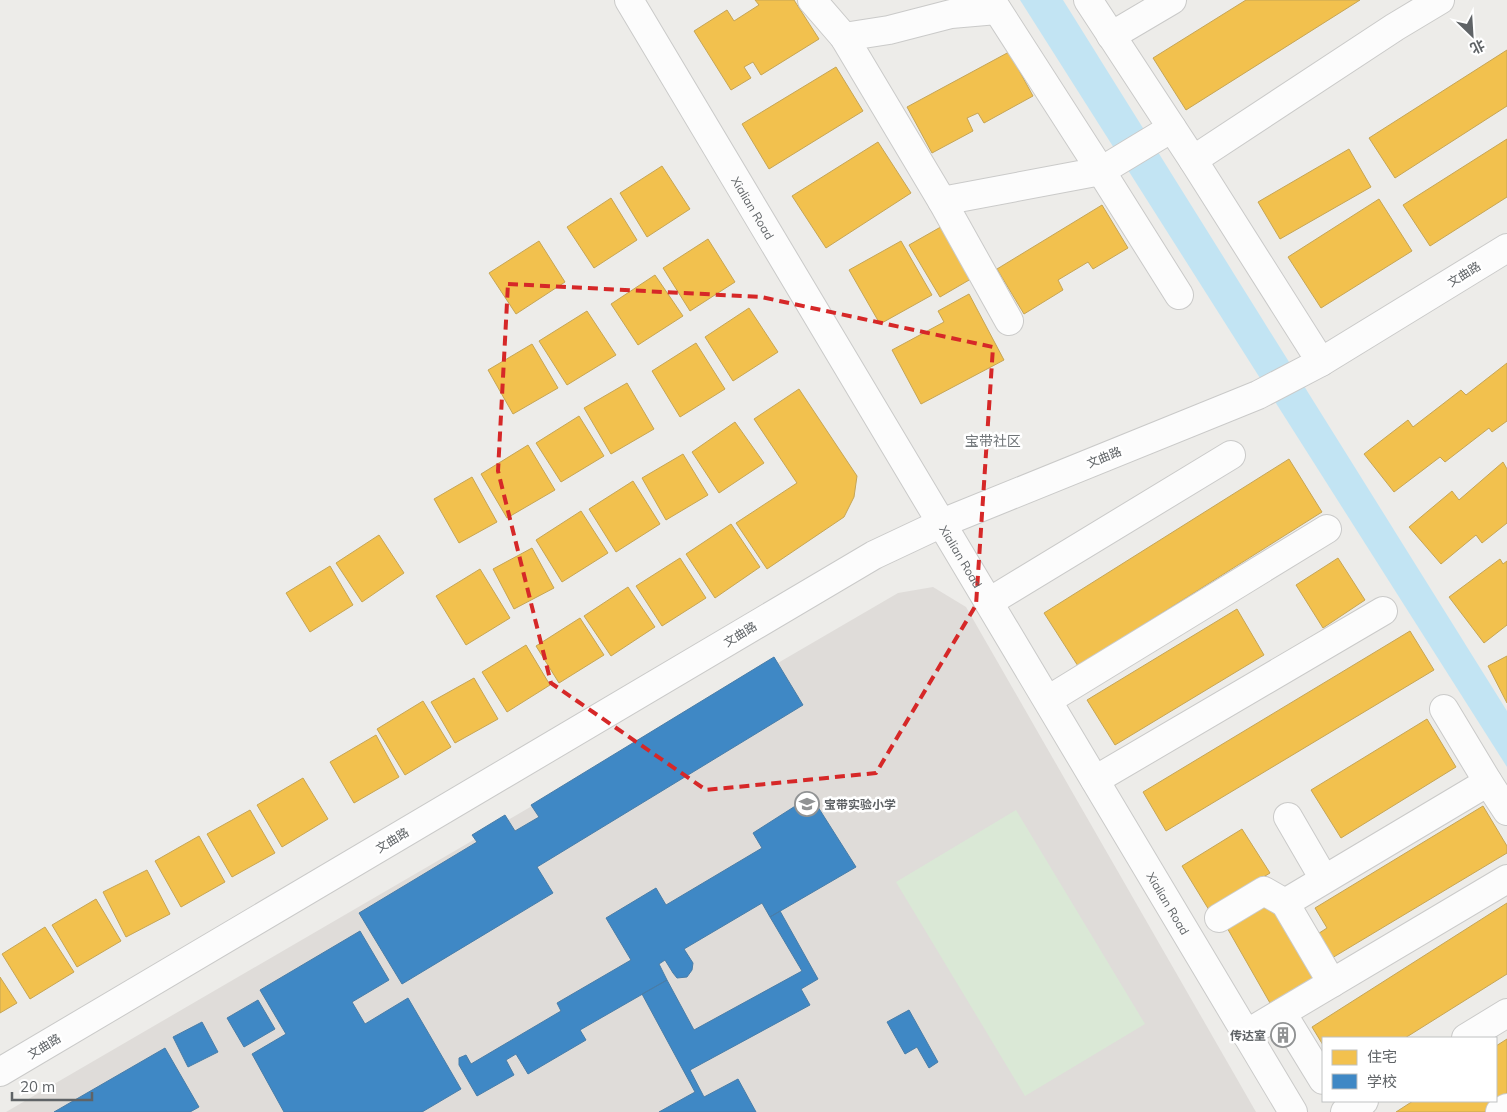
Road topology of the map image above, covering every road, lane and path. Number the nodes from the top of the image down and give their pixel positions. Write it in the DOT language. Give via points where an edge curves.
graph roads {
  1 [pos="629,0"];
  2 [pos="812,0"];
  3 [pos="1088,0"];
  4 [pos="1172,0"];
  5 [pos="1440,0"];
  6 [pos="994,5"];
  7 [pos="1111,36"];
  8 [pos="844,37"];
  9 [pos="1164,133"];
  10 [pos="1193,160"];
  11 [pos="1108,167"];
  12 [pos="942,201"];
  13 [pos="1507,248"];
  14 [pos="1178,295"];
  15 [pos="1009,321"];
  16 [pos="1314,365"];
  17 [pos="1231,455"];
  18 [pos="942,523"];
  19 [pos="1327,529"];
  20 [pos="989,602"];
  21 [pos="1383,611"];
  22 [pos="1048,700"];
  23 [pos="1444,709"];
  24 [pos="1095,780"];
  25 [pos="1488,782"];
  26 [pos="1507,811"];
  27 [pos="1288,818"];
  28 [pos="1324,879"];
  29 [pos="1507,879"];
  30 [pos="1285,903"];
  31 [pos="1219,918"];
  32 [pos="1332,984"];
  33 [pos="1282,1013"];
  34 [pos="1507,1013"];
  35 [pos="1246,1034"];
  36 [pos="1468,1037"];
  37 [pos="0,1072"];
  38 [pos="1322,1078"];
  39 [pos="1362,1102"];
  40 [pos="1507,1108"];
  41 [pos="1293,1112"];
  42 [pos="1344,1112"];
  43 [pos="1500,1112"];
  1 -- 18 [label="street, Xialian Road"];
  2 -- 8 [label="street"];
  3 -- 7 [label="street"];
  4 -- 7 [label="street"];
  5 -- 10 [label="street"];
  6 -- 8 [label="street" via="889,30"];
  6 -- 11 [label="street"];
  7 -- 9 [label="street"];
  8 -- 12 [label="street"];
  9 -- 10 [label="street"];
  9 -- 11 [label="street"];
  10 -- 16 [label="street"];
  11 -- 12 [label="street"];
  11 -- 14 [label="street"];
  12 -- 15 [label="street"];
  13 -- 16 [label="street, 文曲路"];
  16 -- 18 [label="street, 文曲路" via="1258,395"];
  17 -- 20 [label="street"];
  18 -- 20 [label="street, Xialian Road"];
  18 -- 37 [label="street, 文曲路" via="874,554"];
  19 -- 22 [label="street"];
  20 -- 22 [label="street, Xialian Road"];
  21 -- 24 [label="street"];
  22 -- 24 [label="street, Xialian Road"];
  23 -- 25 [label="street"];
  24 -- 35 [label="street, Xialian Road"];
  25 -- 26 [label="street"];
  25 -- 28 [label="street"];
  27 -- 28 [label="street"];
  28 -- 30 [label="street"];
  29 -- 32 [label="street"];
  30 -- 31 [label="street" via="1264,891"];
  30 -- 32 [label="street"];
  32 -- 33 [label="street"];
  33 -- 35 [label="street"];
  33 -- 38 [label="street"];
  34 -- 36 [label="street"];
  35 -- 41 [label="street, Xialian Road"];
  39 -- 42 [label="street"];
  40 -- 43 [label="street"];
}
